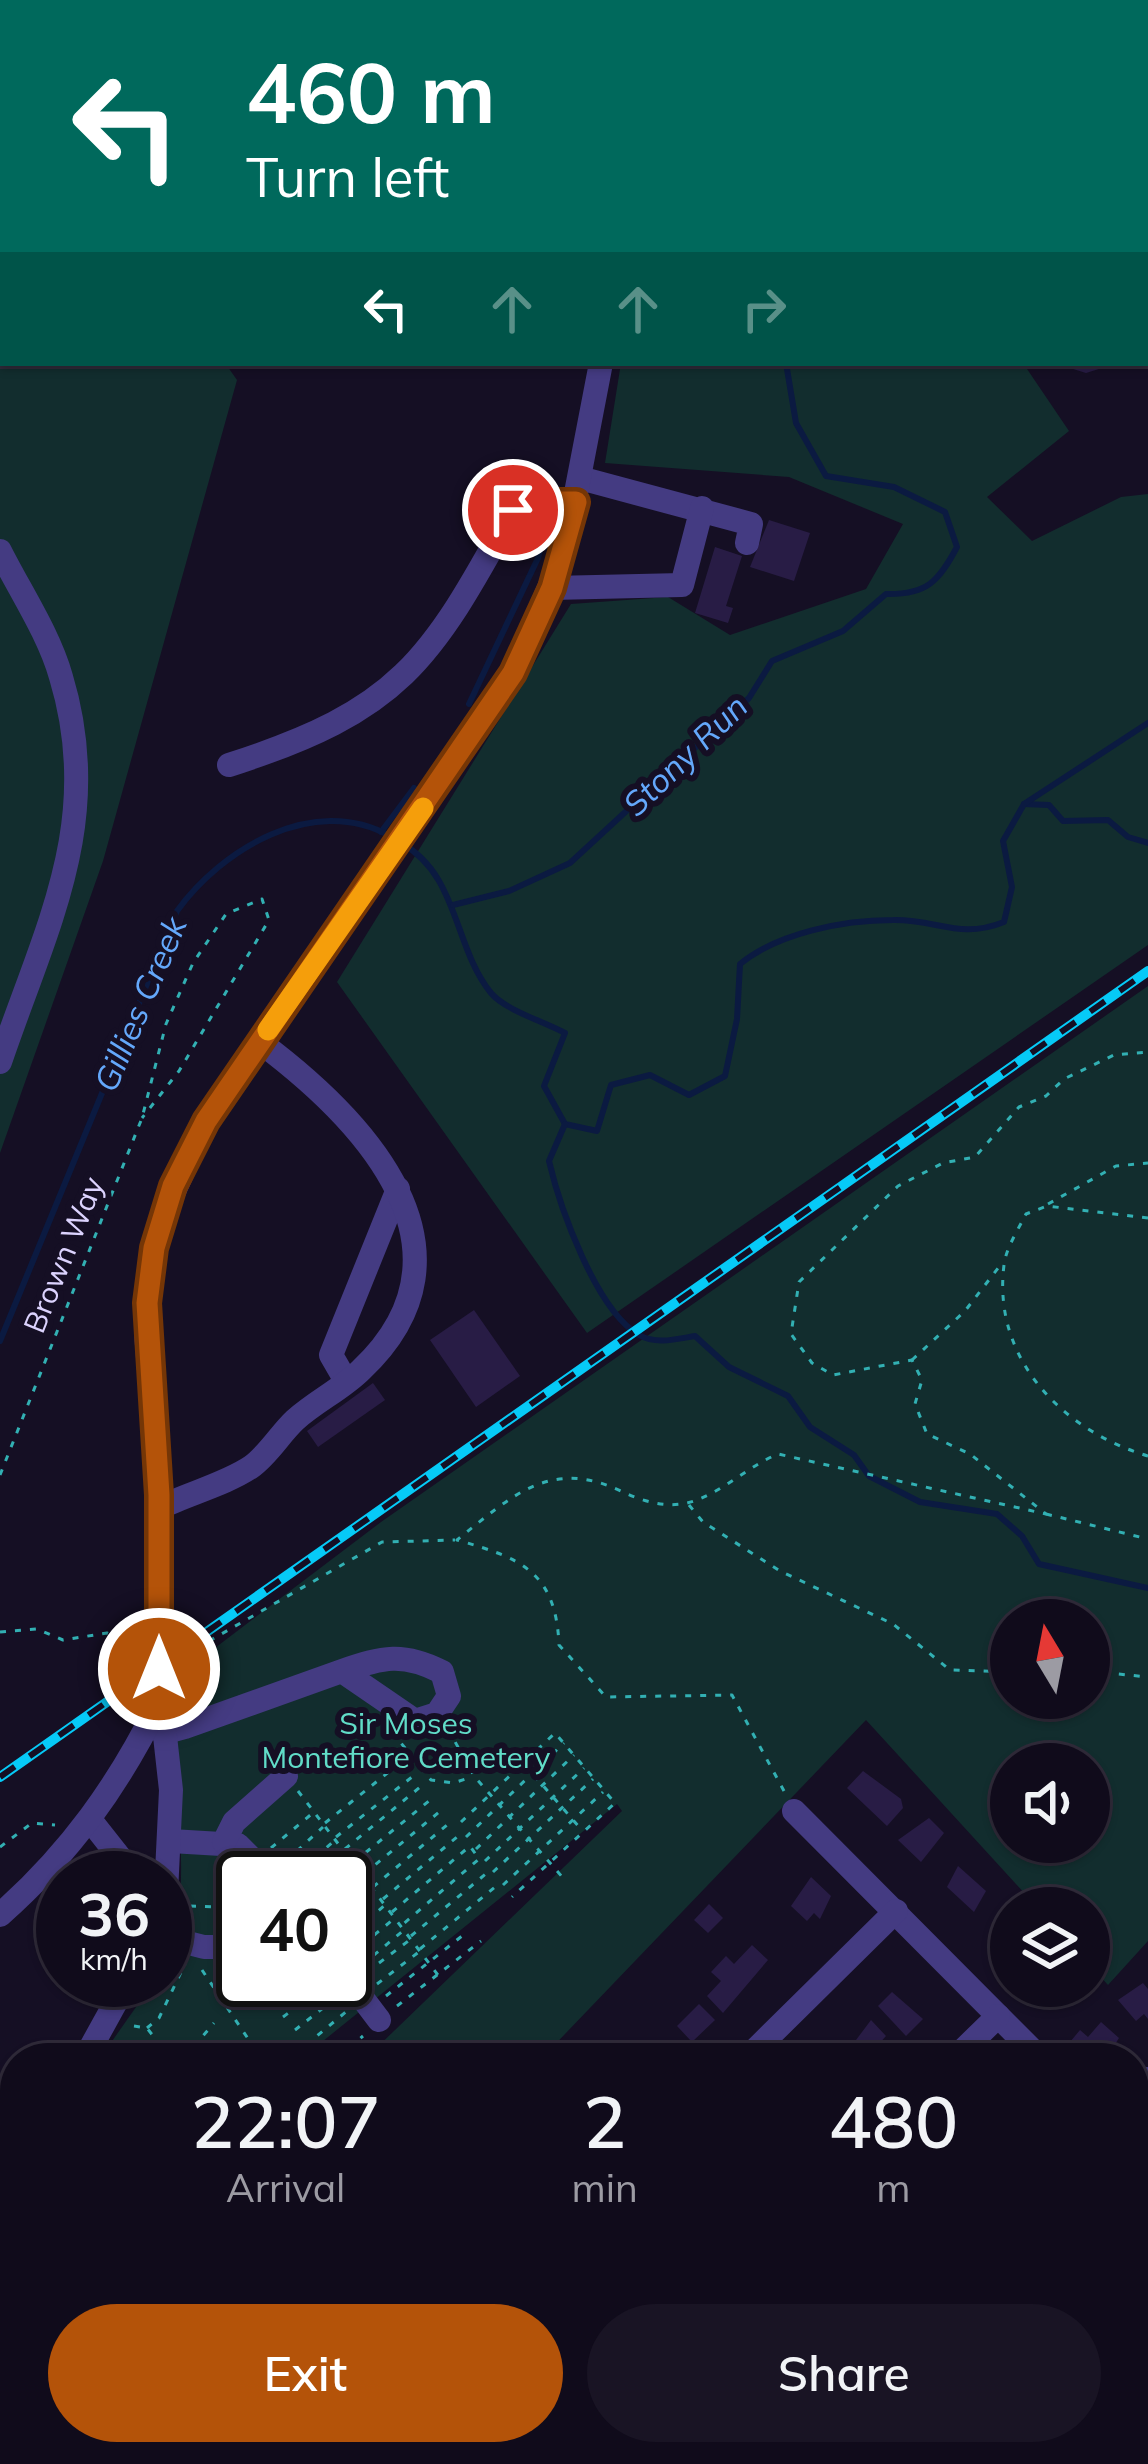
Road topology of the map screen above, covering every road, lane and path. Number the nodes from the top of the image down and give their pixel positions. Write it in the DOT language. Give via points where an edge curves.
graph roads {
  1 [pos="600,366"];
  2 [pos="578,490"];
  3 [pos="701,508"];
  4 [pos="747,543"];
  5 [pos="0,551"];
  6 [pos="552,588"];
  7 [pos="229,765"];
  8 [pos="260,1042"];
  9 [pos="1148,1052"];
  10 [pos="0,1062"];
  11 [pos="142,1118"];
  12 [pos="1148,1163"];
  13 [pos="398,1189"];
  14 [pos="1047,1206"];
  15 [pos="1148,1218"];
  16 [pos="1004,1262"];
  17 [pos="912,1360"];
  18 [pos="346,1381"];
  19 [pos="1148,1456"];
  20 [pos="0,1475"];
  21 [pos="687,1503"];
  22 [pos="159,1508"];
  23 [pos="1046,1514"];
  24 [pos="1148,1539"];
  25 [pos="457,1540"];
  26 [pos="0,1632"];
  27 [pos="159,1662"];
  28 [pos="342,1671"];
  29 [pos="990,1671"];
  30 [pos="1110,1673"];
  31 [pos="1148,1677"];
  32 [pos="160,1700"];
  33 [pos="437,1714"];
  34 [pos="163,1732"];
  35 [pos="399,1740"];
  36 [pos="564,1744"];
  37 [pos="574,1755"];
  38 [pos="405,1759"];
  39 [pos="523,1763"];
  40 [pos="584,1767"];
  41 [pos="417,1773"];
  42 [pos="532,1773"];
  43 [pos="286,1776"];
  44 [pos="474,1776"];
  45 [pos="594,1778"];
  46 [pos="425,1784"];
  47 [pos="543,1785"];
  48 [pos="604,1790"];
  49 [pos="490,1794"];
  50 [pos="435,1796"];
  51 [pos="553,1797"];
  52 [pos="500,1805"];
  53 [pos="444,1808"];
  54 [pos="563,1809"];
  55 [pos="794,1811"];
  56 [pos="314,1812"];
  57 [pos="509,1817"];
  58 [pos="453,1820"];
  59 [pos="573,1820"];
  60 [pos="91,1821"];
  61 [pos="461,1822"];
  62 [pos="324,1825"];
  63 [pos="58,1826"];
  64 [pos="519,1828"];
  65 [pos="584,1832"];
  66 [pos="335,1839"];
  67 [pos="529,1840"];
  68 [pos="171,1841"];
  69 [pos="224,1842"];
  70 [pos="0,1847"];
  71 [pos="476,1850"];
  72 [pos="539,1850"];
  73 [pos="115,1851"];
  74 [pos="172,1851"];
  75 [pos="247,1851"];
  76 [pos="287,1851"];
  77 [pos="296,1851"];
  78 [pos="313,1851"];
  79 [pos="344,1851"];
  80 [pos="369,1851"];
  81 [pos="484,1861"];
  82 [pos="550,1863"];
  83 [pos="372,1868"];
  84 [pos="564,1879"];
  85 [pos="503,1885"];
  86 [pos="495,1887"];
  87 [pos="373,1889"];
  88 [pos="512,1897"];
  89 [pos="383,1903"];
  90 [pos="896,1911"];
  91 [pos="372,1914"];
  92 [pos="0,1915"];
  93 [pos="393,1916"];
  94 [pos="403,1928"];
  95 [pos="467,1931"];
  96 [pos="410,1938"];
  97 [pos="481,1941"];
  98 [pos="420,1950"];
  99 [pos="372,1956"];
  100 [pos="429,1963"];
  101 [pos="372,1967"];
  102 [pos="200,1968"];
  103 [pos="372,1973"];
  104 [pos="440,1977"];
  105 [pos="372,1978"];
  106 [pos="372,1982"];
  107 [pos="372,1986"];
  108 [pos="113,2007"];
  109 [pos="165,2007"];
  110 [pos="308,2007"];
  111 [pos="328,2007"];
  112 [pos="338,2007"];
  113 [pos="350,2007"];
  114 [pos="998,2016"];
  115 [pos="283,2017"];
  116 [pos="214,2023"];
  117 [pos="134,2026"];
  118 [pos="147,2028"];
  119 [pos="295,2030"];
  120 [pos="93,2043"];
  121 [pos="158,2043"];
  122 [pos="197,2043"];
  123 [pos="253,2043"];
  124 [pos="307,2043"];
  125 [pos="342,2043"];
  126 [pos="762,2043"];
  127 [pos="970,2043"];
  128 [pos="1025,2043"];
  1 -- 2 [label="street"];
  2 -- 3 [label="street"];
  2 -- 6 [label="street"];
  2 -- 7 [label="street" via="513,510 467,594 388,692 298,743"];
  3 -- 4 [label="street" via="751,524"];
  3 -- 6 [label="street" via="682,585"];
  5 -- 10 [label="street" via="61,675 80,790 56,915"];
  6 -- 8 [label="street" via="513,673"];
  8 -- 13 [label="street" via="330,1101"];
  8 -- 22 [label="street" via="186,1157 154,1248 146,1333"];
  9 -- 17 [label="path" via="1114,1055 1064,1079 1019,1107 975,1157 898,1186 799,1282 791,1334 812,1363 833,1375"];
  11 -- 11 [label="path, Brown Way" via="269,920 262,899 226,914 194,963 166,1024"];
  11 -- 20 [label="path, Brown Way"];
  12 -- 14 [label="path" via="1116,1166"];
  13 -- 18 [label="street" via="331,1355"];
  13 -- 18 [label="street" via="416,1231 410,1302"];
  14 -- 15 [label="path"];
  14 -- 16 [label="path" via="1026,1214"];
  16 -- 17 [label="path"];
  16 -- 19 [label="path" via="1005,1325 1023,1370 1086,1426"];
  17 -- 23 [label="path" via="927,1434 970,1454"];
  18 -- 22 [label="street" via="251,1467"];
  21 -- 23 [label="path" via="778,1454"];
  21 -- 25 [label="path" via="644,1502 590,1477 560,1475 517,1492"];
  21 -- 29 [label="path" via="779,1571 893,1624 950,1670"];
  22 -- 27 [label="street"];
  23 -- 24 [label="path"];
  25 -- 27 [label="path" via="382,1542"];
  25 -- 55 [label="path" via="519,1558 558,1610 559,1645 606,1696 732,1695"];
  26 -- 27 [label="path" via="37,1629 63,1640 116,1634"];
  27 -- 32 [label="street"];
  28 -- 33 [label="street" via="415,1721"];
  28 -- 33 [label="street" via="410,1656 442,1672 449,1696"];
  28 -- 34 [label="street"];
  30 -- 31 [label="path"];
  32 -- 34 [label="street"];
  32 -- 60 [label="street"];
  33 -- 44 [label="path"];
  34 -- 68 [label="street"];
  35 -- 44 [label="path" via="431,1780"];
  36 -- 37 [label="path"];
  36 -- 39 [label="path" via="555,1733"];
  36 -- 42 [label="path"];
  37 -- 40 [label="path"];
  37 -- 47 [label="path"];
  38 -- 62 [label="path"];
  39 -- 42 [label="path"];
  39 -- 49 [label="path"];
  40 -- 45 [label="path"];
  40 -- 51 [label="path"];
  41 -- 66 [label="path"];
  42 -- 47 [label="path"];
  42 -- 52 [label="path"];
  43 -- 56 [label="path"];
  43 -- 69 [label="street" via="234,1822"];
  44 -- 49 [label="path"];
  45 -- 48 [label="path"];
  45 -- 54 [label="path"];
  46 -- 79 [label="path"];
  47 -- 51 [label="path"];
  47 -- 57 [label="path"];
  48 -- 59 [label="path"];
  48 -- 65 [label="path" via="615,1803"];
  49 -- 52 [label="path"];
  49 -- 61 [label="path"];
  50 -- 80 [label="path"];
  51 -- 54 [label="path"];
  51 -- 64 [label="path"];
  52 -- 57 [label="path"];
  52 -- 89 [label="path"];
  53 -- 83 [label="path"];
  54 -- 59 [label="path"];
  54 -- 67 [label="path"];
  55 -- 90 [label="street"];
  56 -- 62 [label="path"];
  56 -- 76 [label="path"];
  57 -- 64 [label="path"];
  57 -- 71 [label="path"];
  58 -- 87 [label="path"];
  59 -- 65 [label="path"];
  59 -- 72 [label="path"];
  60 -- 73 [label="street"];
  60 -- 92 [label="street"];
  62 -- 66 [label="path"];
  62 -- 77 [label="path"];
  63 -- 70 [label="path" via="32,1822"];
  64 -- 67 [label="path"];
  64 -- 81 [label="path"];
  65 -- 82 [label="path"];
  66 -- 78 [label="path"];
  66 -- 79 [label="path"];
  67 -- 72 [label="path"];
  67 -- 96 [label="path"];
  68 -- 69 [label="street"];
  68 -- 74 [label="street"];
  69 -- 75 [label="street"];
  72 -- 82 [label="path"];
  72 -- 85 [label="path"];
  82 -- 84 [label="path"];
  82 -- 88 [label="path"];
  86 -- 98 [label="path"];
  87 -- 89 [label="path"];
  89 -- 91 [label="path"];
  89 -- 93 [label="path"];
  90 -- 114 [label="street"];
  90 -- 126 [label="street"];
  93 -- 94 [label="path"];
  93 -- 94 [label="path" via="470,1846 479,1859"];
  93 -- 99 [label="path"];
  94 -- 96 [label="path"];
  94 -- 101 [label="path"];
  95 -- 100 [label="path"];
  96 -- 98 [label="path"];
  96 -- 103 [label="path"];
  97 -- 104 [label="path"];
  98 -- 100 [label="path"];
  98 -- 105 [label="path"];
  100 -- 104 [label="path"];
  100 -- 106 [label="path"];
  102 -- 123 [label="path"];
  104 -- 107 [label="path"];
  108 -- 120 [label="street"];
  109 -- 118 [label="path"];
  110 -- 115 [label="path"];
  111 -- 119 [label="path"];
  112 -- 124 [label="path"];
  113 -- 125 [label="path"];
  114 -- 127 [label="street"];
  114 -- 128 [label="street"];
  116 -- 122 [label="path"];
  117 -- 118 [label="path"];
  118 -- 121 [label="path"];
}
